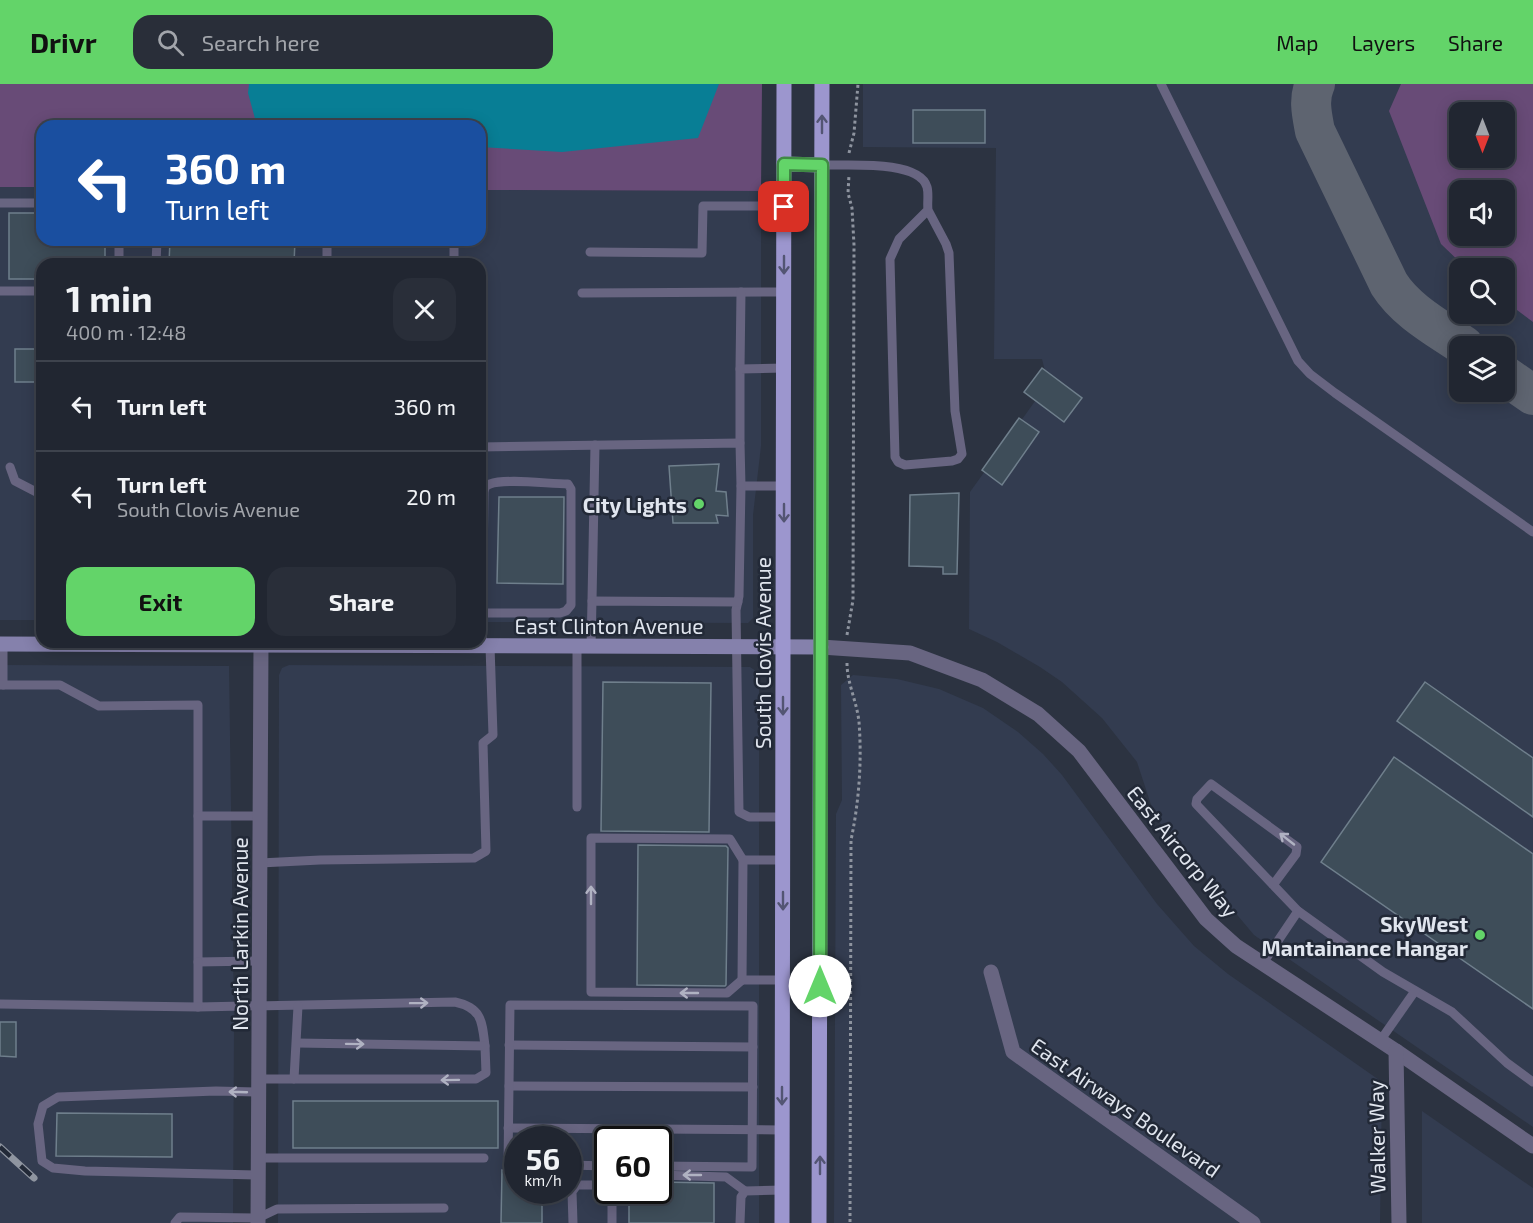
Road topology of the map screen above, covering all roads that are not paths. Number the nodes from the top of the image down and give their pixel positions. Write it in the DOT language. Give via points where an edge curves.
graph roads {
  1 [pos="784,84"];
  2 [pos="822,84"];
  3 [pos="1161,84"];
  4 [pos="784,164"];
  5 [pos="822,165"];
  6 [pos="0,203"];
  7 [pos="36,203"];
  8 [pos="784,207"];
  9 [pos="928,210"];
  10 [pos="590,252"];
  11 [pos="0,291"];
  12 [pos="36,291"];
  13 [pos="741,292"];
  14 [pos="784,292"];
  15 [pos="582,293"];
  16 [pos="784,368"];
  17 [pos="740,369"];
  18 [pos="740,443"];
  19 [pos="595,445"];
  20 [pos="486,447"];
  21 [pos="10,467"];
  22 [pos="486,486"];
  23 [pos="741,486"];
  24 [pos="784,486"];
  25 [pos="36,492"];
  26 [pos="1533,532"];
  27 [pos="591,601"];
  28 [pos="738,602"];
  29 [pos="486,613"];
  30 [pos="1,644"];
  31 [pos="36,644"];
  32 [pos="486,646"];
  33 [pos="584,646"];
  34 [pos="735,647"];
  35 [pos="783,647"];
  36 [pos="821,647"];
  37 [pos="261,648"];
  38 [pos="1,685"];
  39 [pos="577,807"];
  40 [pos="198,816"];
  41 [pos="260,816"];
  42 [pos="783,817"];
  43 [pos="743,860"];
  44 [pos="783,860"];
  45 [pos="260,863"];
  46 [pos="1273,885"];
  47 [pos="1298,911"];
  48 [pos="260,961"];
  49 [pos="198,962"];
  50 [pos="1263,963"];
  51 [pos="991,972"];
  52 [pos="742,980"];
  53 [pos="783,980"];
  54 [pos="1415,992"];
  55 [pos="0,1004"];
  56 [pos="259,1006"];
  57 [pos="298,1006"];
  58 [pos="198,1007"];
  59 [pos="1380,1041"];
  60 [pos="297,1043"];
  61 [pos="509,1045"];
  62 [pos="485,1046"];
  63 [pos="753,1047"];
  64 [pos="1396,1051"];
  65 [pos="294,1079"];
  66 [pos="1533,1082"];
  67 [pos="259,1086"];
  68 [pos="509,1086"];
  69 [pos="753,1087"];
  70 [pos="508,1126"];
  71 [pos="582,1128"];
  72 [pos="753,1129"];
  73 [pos="782,1130"];
  74 [pos="1533,1146"];
  75 [pos="259,1158"];
  76 [pos="484,1158"];
  77 [pos="672,1166"];
  78 [pos="259,1175"];
  79 [pos="672,1175"];
  80 [pos="594,1185"];
  81 [pos="782,1190"];
  82 [pos="745,1191"];
  83 [pos="612,1204"];
  84 [pos="444,1208"];
  85 [pos="258,1220"];
  86 [pos="175,1223"];
  87 [pos="573,1223"];
  88 [pos="612,1223"];
  89 [pos="740,1223"];
  90 [pos="782,1223"];
  91 [pos="819,1223"];
  92 [pos="1253,1223"];
  93 [pos="1399,1223"];
  1 -- 4 [label="main road, South Clovis Avenue"];
  5 -- 2 [label="main road, one-way"];
  3 -- 26 [label="lane" via="1298,361 1335,393"];
  4 -- 5 [label="main road"];
  4 -- 8 [label="main road, South Clovis Avenue"];
  5 -- 9 [label="lane" via="900,167 923,180"];
  5 -- 36 [label="main road"];
  6 -- 7 [label="lane"];
  8 -- 10 [label="lane" via="703,207 702,253"];
  8 -- 14 [label="main road, South Clovis Avenue, one-way"];
  9 -- 9 [label="lane" via="899,239 890,259 896,457 905,465 952,461 962,454 955,411 948,253"];
  11 -- 12 [label="lane"];
  13 -- 14 [label="lane"];
  13 -- 15 [label="lane"];
  13 -- 17 [label="lane"];
  14 -- 16 [label="main road, South Clovis Avenue"];
  16 -- 17 [label="lane"];
  16 -- 24 [label="main road, South Clovis Avenue"];
  17 -- 18 [label="lane"];
  18 -- 19 [label="lane"];
  18 -- 23 [label="lane"];
  19 -- 20 [label="lane"];
  19 -- 27 [label="lane"];
  21 -- 25 [label="lane" via="15,481"];
  22 -- 29 [label="lane" via="567,484 571,489 569,609 560,613"];
  23 -- 24 [label="lane"];
  23 -- 28 [label="lane"];
  24 -- 35 [label="main road, South Clovis Avenue, one-way"];
  27 -- 28 [label="lane"];
  27 -- 33 [label="lane"];
  28 -- 34 [label="lane"];
  30 -- 31 [label="street, East Clinton Avenue"];
  30 -- 38 [label="lane"];
  32 -- 33 [label="street, East Clinton Avenue"];
  32 -- 45 [label="lane" via="493,735 483,743 486,851 474,858"];
  33 -- 34 [label="street, East Clinton Avenue"];
  33 -- 39 [label="lane"];
  34 -- 35 [label="street, East Clinton Avenue"];
  34 -- 42 [label="lane" via="739,812 749,817"];
  35 -- 36 [label="street, East Clinton Avenue"];
  35 -- 42 [label="main road, South Clovis Avenue, one-way"];
  36 -- 50 [label="street, East Aircorp Way" via="910,654 982,680 1038,714 1079,751 1206,920"];
  91 -- 36 [label="main road, one-way"];
  37 -- 41 [label="street, North Larkin Avenue"];
  38 -- 40 [label="lane" via="60,685 99,706 198,705"];
  40 -- 41 [label="lane"];
  40 -- 49 [label="lane"];
  41 -- 45 [label="street, North Larkin Avenue"];
  42 -- 44 [label="main road, South Clovis Avenue"];
  43 -- 44 [label="lane"];
  43 -- 52 [label="lane"];
  52 -- 43 [label="lane, one-way" via="727,993 591,992 591,838 730,839"];
  44 -- 53 [label="main road, South Clovis Avenue, one-way"];
  45 -- 48 [label="street, North Larkin Avenue"];
  46 -- 46 [label="lane, one-way" via="1297,847 1212,784 1196,804"];
  46 -- 47 [label="lane"];
  47 -- 50 [label="lane"];
  47 -- 54 [label="lane"];
  48 -- 49 [label="lane"];
  48 -- 56 [label="street, North Larkin Avenue"];
  49 -- 58 [label="lane"];
  50 -- 59 [label="street, East Aircorp Way"];
  51 -- 92 [label="street, East Airways Boulevard" via="1013,1052"];
  52 -- 53 [label="lane"];
  53 -- 73 [label="main road, South Clovis Avenue, one-way"];
  54 -- 59 [label="lane"];
  54 -- 66 [label="lane" via="1452,1012"];
  55 -- 58 [label="lane"];
  56 -- 57 [label="lane"];
  56 -- 58 [label="lane"];
  56 -- 67 [label="street, North Larkin Avenue"];
  57 -- 60 [label="lane"];
  57 -- 62 [label="lane, one-way" via="465,1004 480,1017"];
  59 -- 64 [label="street, East Aircorp Way"];
  60 -- 62 [label="lane, one-way"];
  60 -- 65 [label="lane"];
  61 -- 63 [label="lane"];
  61 -- 63 [label="lane" via="510,1005 753,1006"];
  61 -- 68 [label="lane"];
  62 -- 65 [label="lane, one-way" via="486,1073 476,1079"];
  63 -- 69 [label="lane"];
  64 -- 74 [label="street, East Aircorp Way"];
  64 -- 93 [label="street, Walker Way"];
  65 -- 67 [label="lane"];
  67 -- 75 [label="street, North Larkin Avenue"];
  67 -- 78 [label="lane, one-way" via="58,1097 43,1106 38,1124 42,1161 53,1168"];
  68 -- 69 [label="lane"];
  68 -- 70 [label="lane"];
  69 -- 72 [label="lane"];
  71 -- 72 [label="lane"];
  72 -- 73 [label="lane"];
  72 -- 77 [label="lane" via="752,1167"];
  73 -- 81 [label="main road, South Clovis Avenue"];
  75 -- 76 [label="lane"];
  75 -- 78 [label="street, North Larkin Avenue"];
  78 -- 85 [label="street, North Larkin Avenue"];
  82 -- 79 [label="lane, one-way" via="726,1177"];
  80 -- 87 [label="lane" via="574,1187"];
  81 -- 82 [label="lane"];
  81 -- 90 [label="main road, South Clovis Avenue"];
  82 -- 89 [label="lane" via="741,1197"];
  83 -- 88 [label="lane"];
  84 -- 85 [label="lane" via="277,1209"];
  85 -- 86 [label="lane" via="180,1217"];
}
